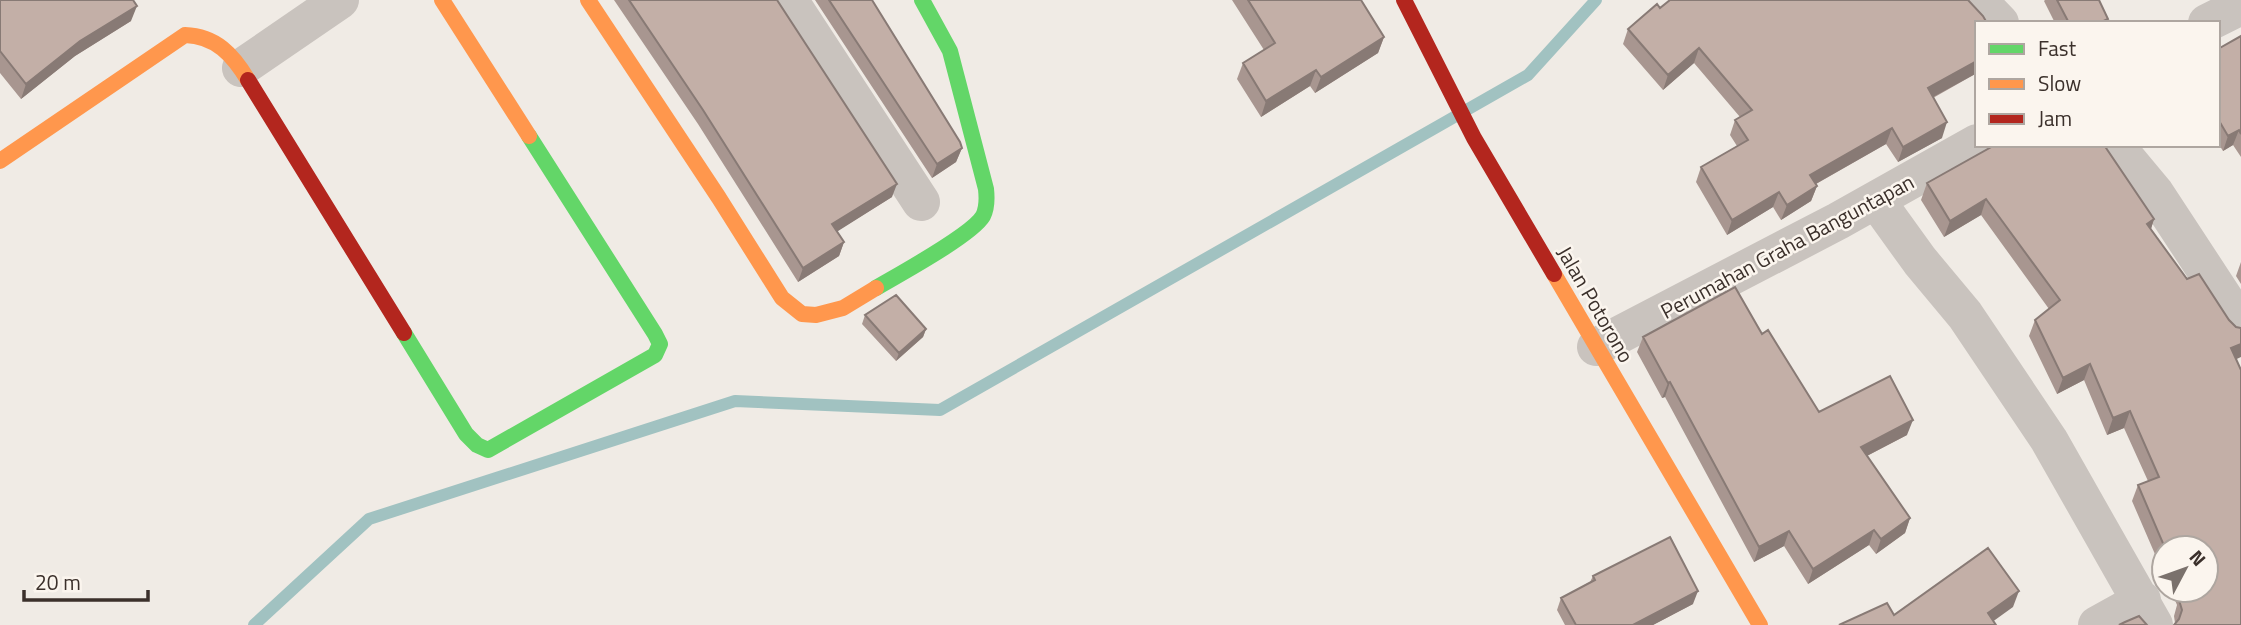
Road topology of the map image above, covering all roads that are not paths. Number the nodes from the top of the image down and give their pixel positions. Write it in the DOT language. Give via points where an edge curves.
graph roads {
  1 [pos="340,0"];
  2 [pos="442,0"];
  3 [pos="588,0"];
  4 [pos="789,0"];
  5 [pos="922,0"];
  6 [pos="1404,0"];
  7 [pos="1978,0"];
  8 [pos="2241,6"];
  9 [pos="1998,21"];
  10 [pos="2211,21"];
  11 [pos="240,68"];
  12 [pos="1975,145"];
  13 [pos="2117,147"];
  14 [pos="0,161"];
  15 [pos="1876,200"];
  16 [pos="921,202"];
  17 [pos="2241,324"];
  18 [pos="1597,347"];
  19 [pos="2148,613"];
  20 [pos="1760,625"];
  21 [pos="2097,625"];
  1 -- 11 [label="street"];
  2 -- 11 [label="street" via="660,344 655,355 488,450 466,434"];
  3 -- 5 [label="street" via="782,298 802,314 816,315 843,308 874,291 952,242 985,211 986,189 950,51"];
  4 -- 16 [label="street"];
  6 -- 18 [label="street, Jalan Potorono" via="1474,138"];
  7 -- 9 [label="street"];
  8 -- 10 [label="street"];
  11 -- 14 [label="street" via="219,42 204,35 185,35"];
  12 -- 15 [label="street, Perumahan Graha Banguntapan"];
  13 -- 17 [label="street" via="2155,193"];
  15 -- 18 [label="street, Perumahan Graha Banguntapan"];
  15 -- 19 [label="street" via="1965,315 2034,417"];
  18 -- 20 [label="street, Jalan Potorono"];
  19 -- 21 [label="street"];
}
